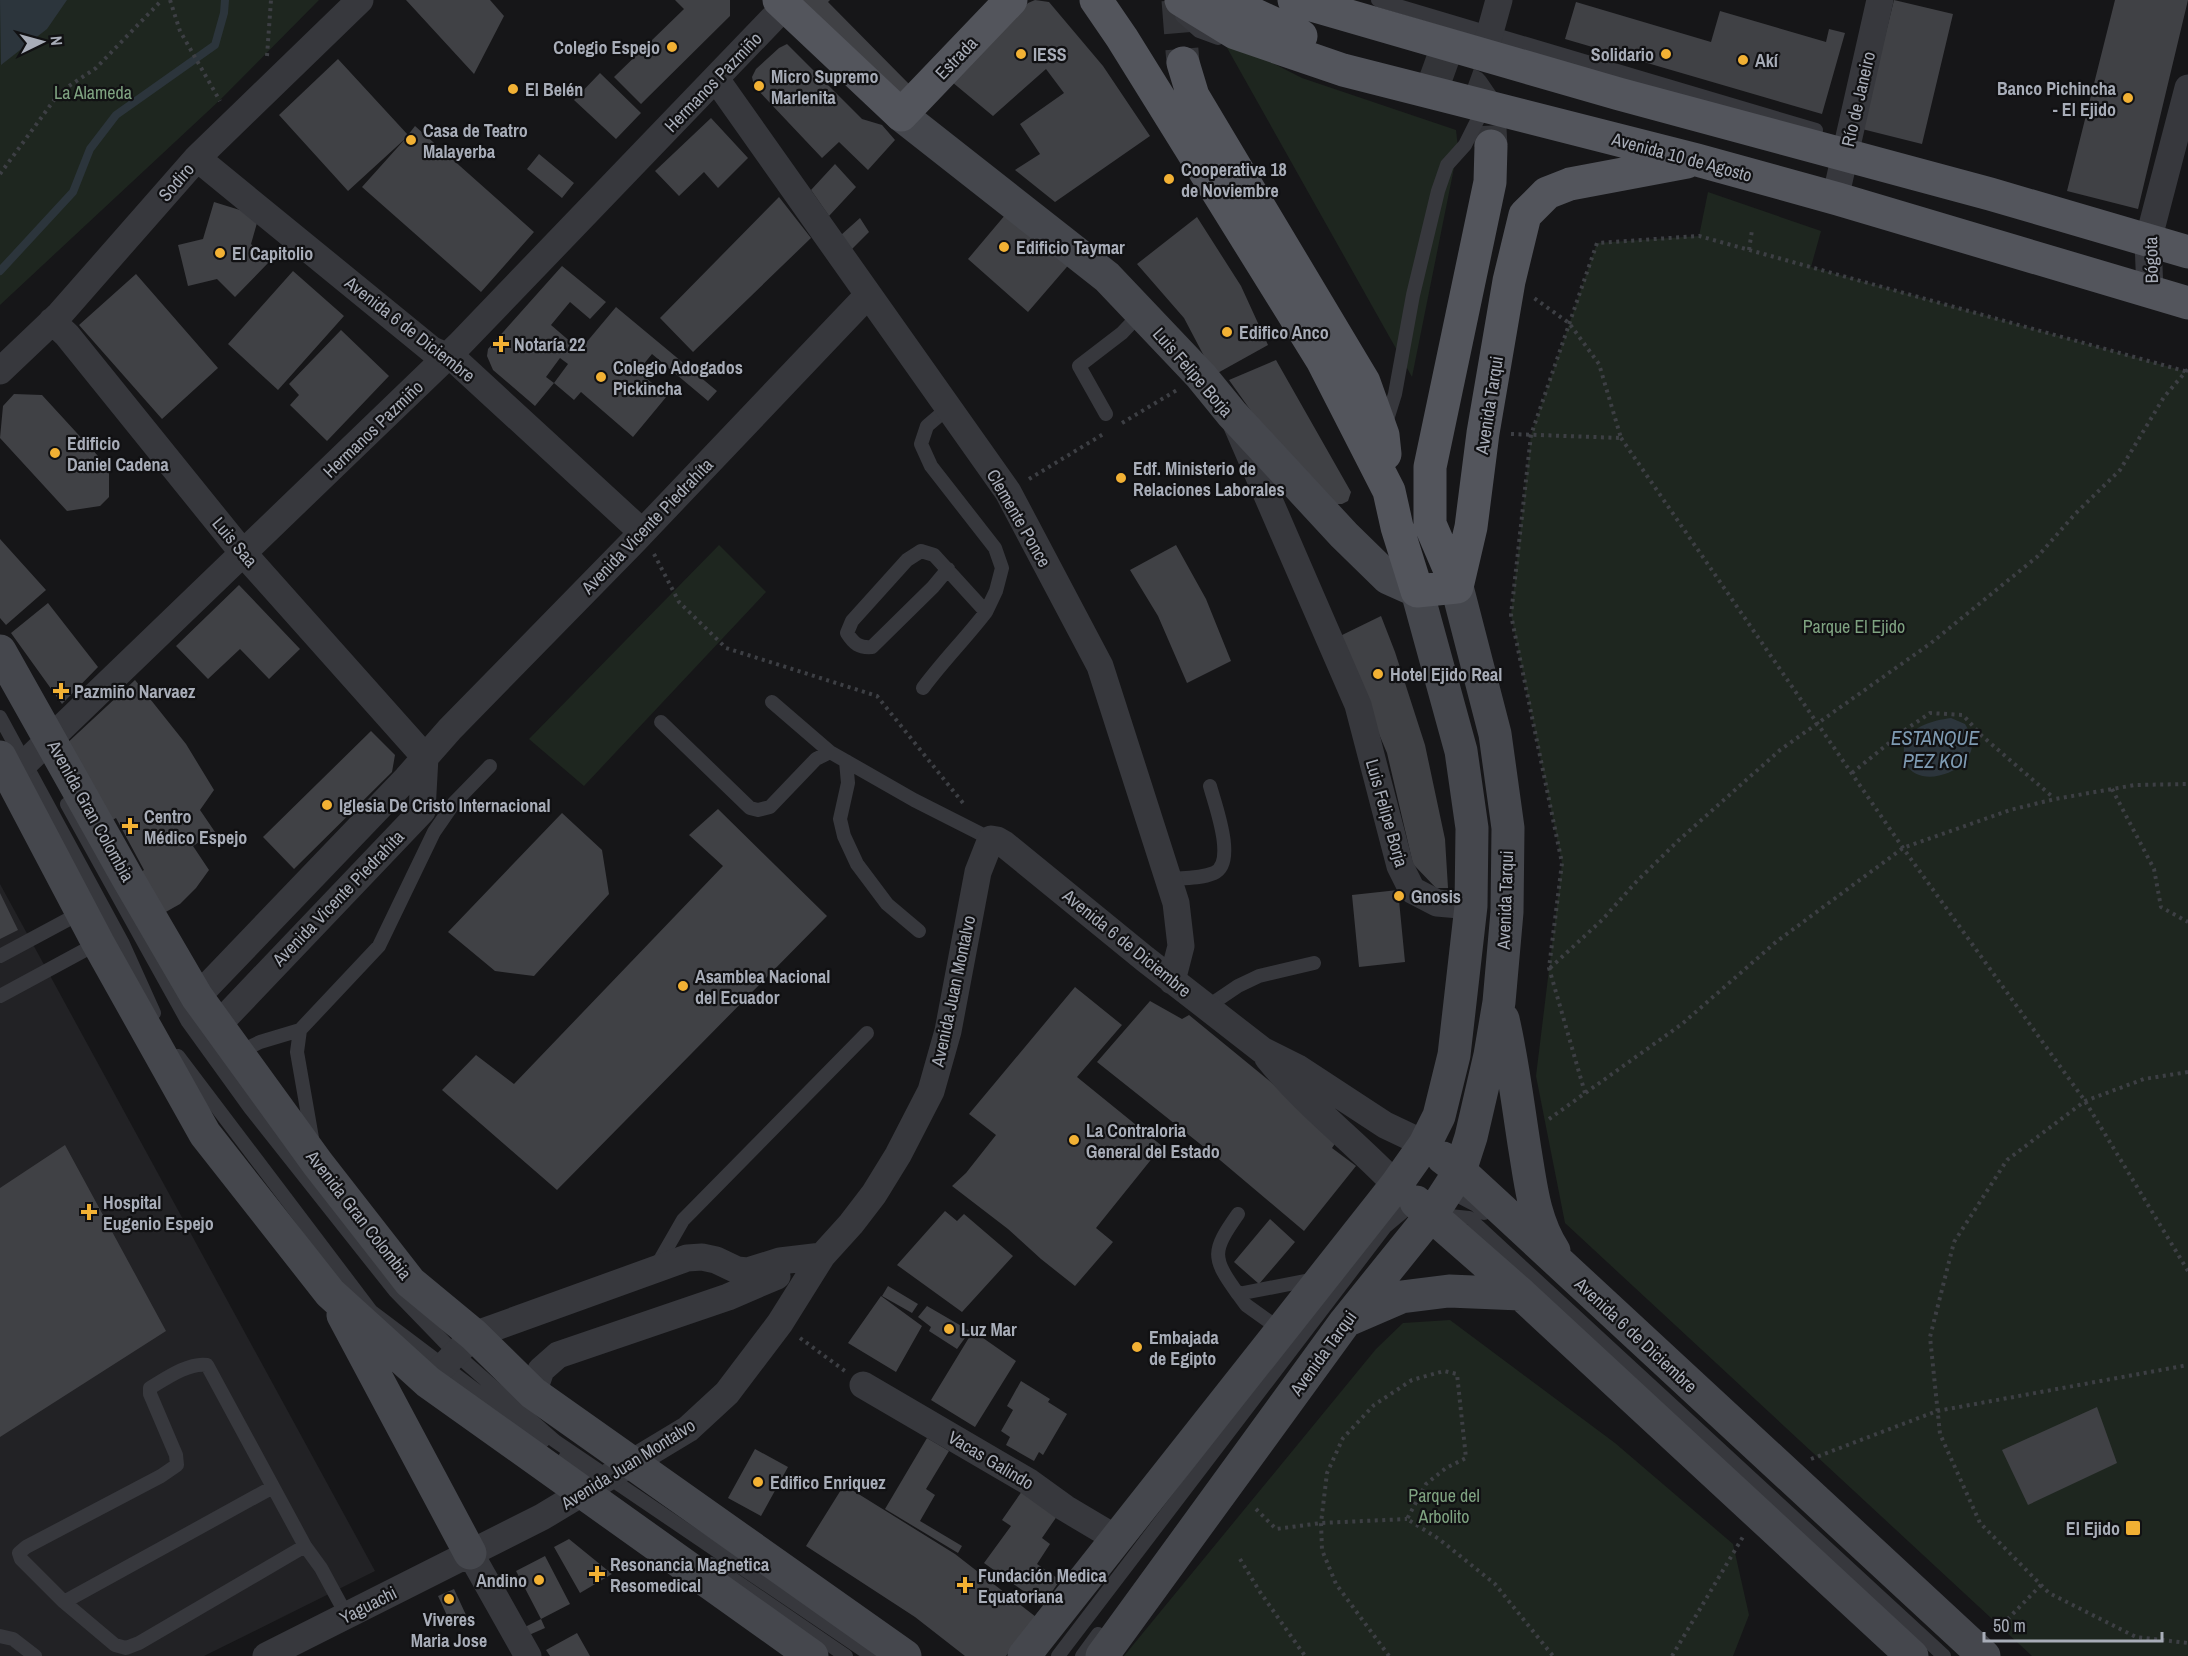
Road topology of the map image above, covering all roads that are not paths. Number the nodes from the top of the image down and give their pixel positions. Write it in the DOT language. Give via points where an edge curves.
graph roads {
  1 [pos="360,0"];
  2 [pos="1011,0"];
  3 [pos="1096,0"];
  4 [pos="1165,0"];
  5 [pos="1181,0"];
  6 [pos="1223,0"];
  7 [pos="1294,0"];
  8 [pos="1378,0"];
  9 [pos="1499,0"];
  10 [pos="1880,0"];
  11 [pos="782,3"];
  12 [pos="1487,44"];
  13 [pos="1183,63"];
  14 [pos="1422,68"];
  15 [pos="716,79"];
  16 [pos="2188,88"];
  17 [pos="901,116"];
  18 [pos="1486,129"];
  19 [pos="1843,141"];
  20 [pos="2188,145"];
  21 [pos="1626,156"];
  22 [pos="1903,156"];
  23 [pos="197,158"];
  24 [pos="1686,167"];
  25 [pos="1835,199"];
  26 [pos="1869,223"];
  27 [pos="2162,242"];
  28 [pos="2150,292"];
  29 [pos="868,295"];
  30 [pos="2188,303"];
  31 [pos="1142,313"];
  32 [pos="2188,313"];
  33 [pos="52,321"];
  34 [pos="447,356"];
  35 [pos="0,371"];
  36 [pos="948,408"];
  37 [pos="1106,414"];
  38 [pos="1232,414"];
  39 [pos="1383,435"];
  40 [pos="1389,491"];
  41 [pos="642,532"];
  42 [pos="243,554"];
  43 [pos="948,569"];
  44 [pos="1457,586"];
  45 [pos="1417,591"];
  46 [pos="986,612"];
  47 [pos="0,651"];
  48 [pos="924,688"];
  49 [pos="772,702"];
  50 [pos="0,717"];
  51 [pos="662,722"];
  52 [pos="32,752"];
  53 [pos="830,752"];
  54 [pos="425,757"];
  55 [pos="846,761"];
  56 [pos="490,766"];
  57 [pos="1210,786"];
  58 [pos="61,793"];
  59 [pos="991,839"];
  60 [pos="1168,879"];
  61 [pos="1471,906"];
  62 [pos="82,912"];
  63 [pos="919,931"];
  64 [pos="98,943"];
  65 [pos="0,956"];
  66 [pos="1314,963"];
  67 [pos="1172,981"];
  68 [pos="0,996"];
  69 [pos="197,997"];
  70 [pos="1499,1002"];
  71 [pos="1207,1007"];
  72 [pos="218,1024"];
  73 [pos="300,1030"];
  74 [pos="867,1033"];
  75 [pos="1262,1050"];
  76 [pos="237,1053"];
  77 [pos="1425,1144"];
  78 [pos="318,1164"];
  79 [pos="1430,1192"];
  80 [pos="1238,1214"];
  81 [pos="1493,1221"];
  82 [pos="822,1256"];
  83 [pos="654,1271"];
  84 [pos="1560,1274"];
  85 [pos="1323,1277"];
  86 [pos="330,1293"];
  87 [pos="1238,1294"];
  88 [pos="1521,1294"];
  89 [pos="1345,1322"];
  90 [pos="1281,1330"];
  91 [pos="451,1359"];
  92 [pos="863,1385"];
  93 [pos="533,1393"];
  94 [pos="273,1487"];
  95 [pos="643,1518"];
  96 [pos="1181,1524"];
  97 [pos="1117,1539"];
  98 [pos="305,1546"];
  99 [pos="470,1553"];
  100 [pos="701,1557"];
  101 [pos="64,1602"];
  102 [pos="347,1616"];
  103 [pos="0,1636"];
  104 [pos="1103,1642"];
  105 [pos="1965,1652"];
  106 [pos="35,1656"];
  107 [pos="266,1656"];
  108 [pos="528,1656"];
  109 [pos="812,1656"];
  110 [pos="846,1656"];
  111 [pos="872,1656"];
  112 [pos="905,1656"];
  113 [pos="1024,1656"];
  114 [pos="1058,1656"];
  115 [pos="1082,1656"];
  116 [pos="1912,1656"];
  1 -- 23 [label="street, Sodiro"];
  2 -- 17 [label="main road, Estrada"];
  3 -- 40 [label="main road, Avenida Tarqui" via="1322,360"];
  4 -- 18 [label="lane" via="1199,32 1321,75 1424,98"];
  5 -- 24 [label="main road, Avenida 10 de Agosto" via="1234,33 1343,70"];
  6 -- 14 [label="main road" via="1301,36"];
  7 -- 12 [label="main road"];
  8 -- 12 [label="lane"];
  9 -- 12 [label="street"];
  10 -- 19 [label="street, Río de Janeiro"];
  11 -- 15 [label="street, Hermanos Pazmiño"];
  11 -- 17 [label="main road, Luis Felipe Borja"];
  12 -- 19 [label="main road" via="1619,94"];
  13 -- 39 [label="main road" via="1193,96 1364,382"];
  15 -- 29 [label="street, Clemente Ponce"];
  15 -- 34 [label="street, Hermanos Pazmiño"];
  16 -- 27 [label="street, Bógota"];
  17 -- 31 [label="main road, Luis Felipe Borja" via="1107,277"];
  18 -- 39 [label="lane" via="1447,165 1438,191"];
  18 -- 44 [label="main road" via="1490,182 1430,467 1430,524"];
  19 -- 25 [label="street, Río de Janeiro"];
  19 -- 27 [label="main road"];
  20 -- 27 [label="street, Bógota"];
  21 -- 24 [label="lane"];
  22 -- 27 [label="lane"];
  23 -- 33 [label="street, Sodiro"];
  23 -- 34 [label="street, Avenida 6 de Diciembre" via="432,350"];
  24 -- 25 [label="main road, Avenida 10 de Agosto"];
  24 -- 44 [label="main road, Avenida Tarqui" via="1570,184 1546,193 1525,215 1509,281 1471,527"];
  25 -- 28 [label="main road, Avenida 10 de Agosto"];
  26 -- 32 [label="lane"];
  27 -- 28 [label="street, Bógota"];
  28 -- 30 [label="main road, Avenida 10 de Agosto"];
  29 -- 36 [label="street, Clemente Ponce"];
  29 -- 41 [label="street, Avenida Vicente Piedrahíta"];
  31 -- 37 [label="lane" via="1078,366"];
  31 -- 38 [label="main road, Luis Felipe Borja"];
  33 -- 35 [label="street, Sodiro"];
  33 -- 42 [label="street, Luis Saa"];
  34 -- 41 [label="street, Avenida 6 de Diciembre"];
  34 -- 42 [label="street, Hermanos Pazmiño"];
  36 -- 46 [label="lane" via="927,426 921,444 931,466 996,548 1002,568"];
  36 -- 60 [label="street, Clemente Ponce" via="1008,492 1100,666"];
  38 -- 45 [label="main road" via="1388,578"];
  38 -- 61 [label="street, Luis Felipe Borja" via="1358,705 1400,866 1412,890 1437,903"];
  39 -- 40 [label="main road"];
  40 -- 45 [label="main road, Avenida Tarqui"];
  41 -- 54 [label="street, Avenida Vicente Piedrahíta"];
  42 -- 52 [label="street, Hermanos Pazmiño"];
  42 -- 54 [label="street, Luis Saa"];
  43 -- 43 [label="lane" via="934,555 921,551 907,560 852,621 847,633 854,644 872,647"];
  43 -- 46 [label="lane"];
  44 -- 45 [label="main road"];
  44 -- 70 [label="main road, Avenida Tarqui" via="1495,734 1508,828 1507,912"];
  45 -- 61 [label="main road, Avenida Tarqui" via="1461,750 1472,828"];
  46 -- 48 [label="lane"];
  47 -- 52 [label="main road, Avenida Gran Colombia"];
  49 -- 53 [label="lane"];
  50 -- 52 [label="lane"];
  51 -- 53 [label="lane" via="750,807 758,810 770,807 816,759"];
  52 -- 62 [label="main road, Avenida Gran Colombia"];
  52 -- 69 [label="main road, Avenida Gran Colombia" via="127,877"];
  52 -- 91 [label="lane" via="167,1041 371,1311"];
  53 -- 55 [label="lane"];
  54 -- 69 [label="street, Avenida Vicente Piedrahíta"];
  54 -- 72 [label="street, Avenida Vicente Piedrahíta" via="422,811"];
  55 -- 59 [label="lane"];
  55 -- 63 [label="lane" via="848,783 840,819 843,836 857,864 887,904"];
  56 -- 73 [label="lane" via="454,803 434,832 380,946"];
  57 -- 60 [label="lane" via="1225,845 1224,863 1217,872 1196,878"];
  58 -- 91 [label="lane" via="188,1022 250,1108"];
  59 -- 67 [label="street, Avenida 6 de Diciembre" via="1004,844"];
  59 -- 82 [label="street, Avenida Juan Montalvo" via="978,872 948,1031 931,1091 874,1194"];
  60 -- 67 [label="street, Clemente Ponce" via="1176,903 1180,946"];
  61 -- 77 [label="main road, Avenida Tarqui" via="1454,1055 1438,1116"];
  62 -- 64 [label="main road, Avenida Gran Colombia"];
  62 -- 65 [label="lane"];
  64 -- 68 [label="lane"];
  64 -- 86 [label="main road, Avenida Gran Colombia" via="205,1134"];
  66 -- 71 [label="lane" via="1259,976"];
  67 -- 71 [label="street, Avenida 6 de Diciembre"];
  69 -- 72 [label="main road, Avenida Gran Colombia"];
  70 -- 79 [label="main road, Avenida Tarqui" via="1471,1137"];
  70 -- 84 [label="main road" via="1533,1201"];
  71 -- 75 [label="street, Avenida 6 de Diciembre"];
  72 -- 76 [label="main road, Avenida Gran Colombia"];
  73 -- 76 [label="lane"];
  73 -- 78 [label="lane" via="297,1052"];
  74 -- 83 [label="lane" via="683,1220"];
  75 -- 77 [label="street, Avenida 6 de Diciembre" via="1299,1068 1385,1125"];
  75 -- 79 [label="street, Avenida 6 de Diciembre" via="1293,1088 1366,1154"];
  76 -- 78 [label="main road, Avenida Gran Colombia"];
  77 -- 79 [label="main road, Avenida 6 de Diciembre"];
  77 -- 79 [label="main road, Avenida Tarqui"];
  78 -- 91 [label="main road, Avenida Gran Colombia" via="410,1282"];
  79 -- 81 [label="lane" via="1476,1205"];
  79 -- 84 [label="main road, Avenida 6 de Diciembre"];
  79 -- 85 [label="main road, Avenida Tarqui"];
  79 -- 88 [label="main road, Avenida 6 de Diciembre"];
  79 -- 89 [label="main road, Avenida Tarqui"];
  79 -- 96 [label="lane"];
  79 -- 105 [label="lane" via="1468,1218"];
  79 -- 114 [label="lane" via="1385,1227"];
  80 -- 87 [label="lane" via="1223,1235 1218,1263"];
  82 -- 83 [label="street" via="780,1261 748,1271 716,1260 687,1258"];
  82 -- 93 [label="street, Avenida Juan Montalvo" via="735,1294 558,1355 541,1370"];
  82 -- 99 [label="street, Avenida Juan Montalvo" via="780,1323 727,1393 688,1429 542,1517"];
  83 -- 91 [label="street"];
  84 -- 105 [label="main road, Avenida 6 de Diciembre"];
  85 -- 87 [label="lane"];
  85 -- 90 [label="main road, Avenida Tarqui"];
  86 -- 91 [label="main road, Avenida Gran Colombia"];
  86 -- 99 [label="main road"];
  87 -- 90 [label="lane" via="1246,1305"];
  88 -- 89 [label="main road" via="1449,1291 1401,1298"];
  88 -- 116 [label="main road, Avenida 6 de Diciembre"];
  89 -- 104 [label="main road, Avenida Tarqui"];
  90 -- 97 [label="main road, Avenida Tarqui"];
  91 -- 93 [label="main road, Avenida Gran Colombia"];
  91 -- 95 [label="lane"];
  91 -- 109 [label="main road, Avenida Gran Colombia"];
  91 -- 111 [label="lane" via="555,1442"];
  92 -- 97 [label="street, Vacas Galindo" via="1029,1482"];
  93 -- 112 [label="main road, Avenida Gran Colombia"];
  94 -- 98 [label="lane"];
  94 -- 101 [label="lane"];
  94 -- 101 [label="lane" via="207,1365 187,1368 153,1386 150,1394 177,1455 177,1465 19,1553"];
  97 -- 113 [label="main road, Avenida Tarqui"];
  98 -- 101 [label="lane" via="126,1648 115,1645"];
  98 -- 102 [label="lane"];
  99 -- 102 [label="street, Yaguachi"];
  99 -- 108 [label="street"];
  100 -- 110 [label="lane"];
  102 -- 107 [label="street, Yaguachi"];
  103 -- 106 [label="lane" via="13,1639"];
  104 -- 115 [label="lane"];
}
